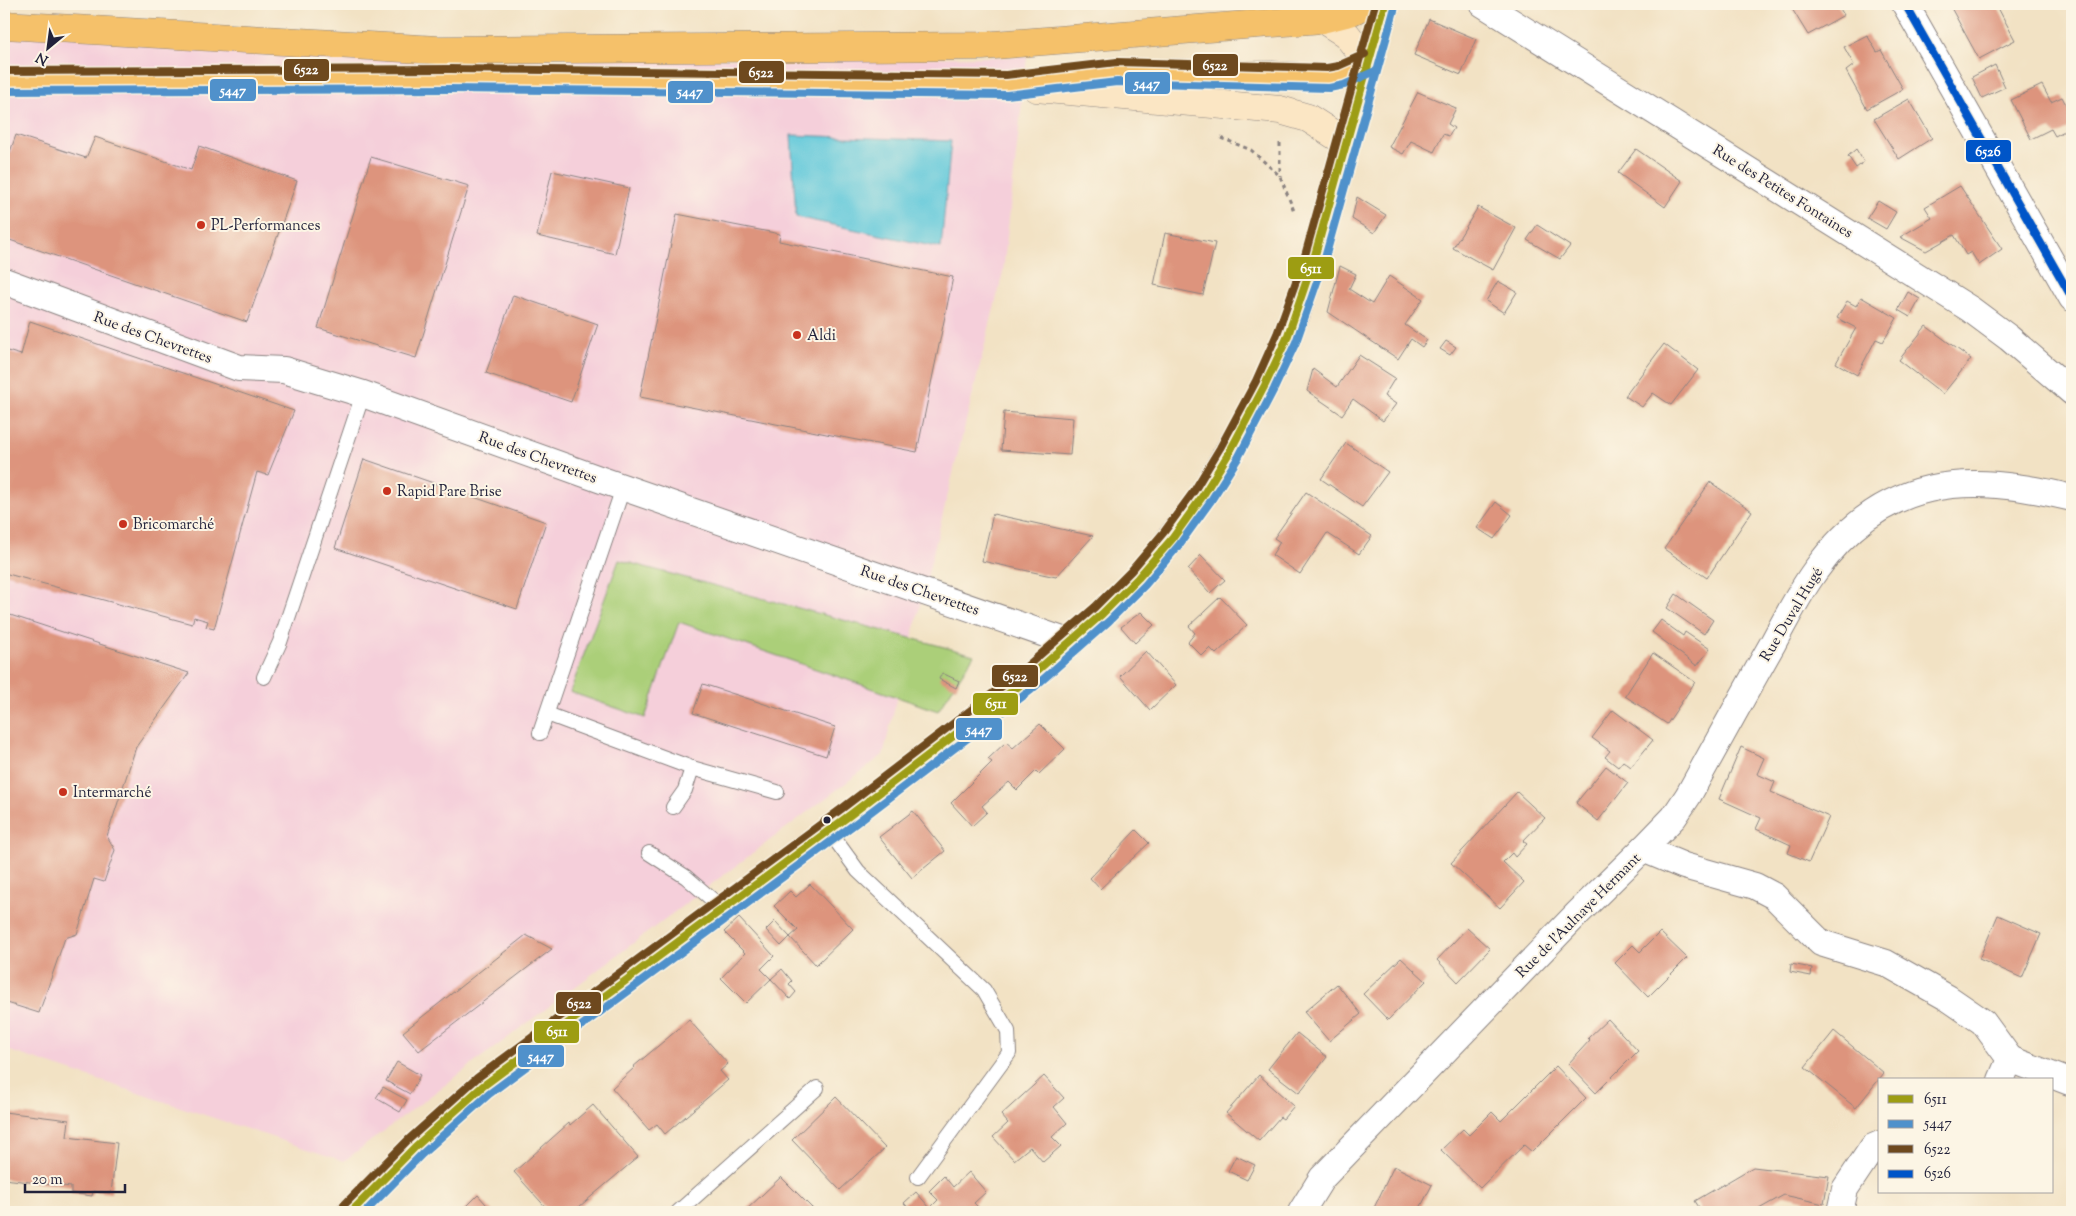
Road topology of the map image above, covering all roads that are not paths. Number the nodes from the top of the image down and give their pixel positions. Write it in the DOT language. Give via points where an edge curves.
graph roads {
  1 [pos="1366,4"];
  2 [pos="1386,4"];
  3 [pos="1483,4"];
  4 [pos="1905,4"];
  5 [pos="1322,19"];
  6 [pos="4,25"];
  7 [pos="1369,63"];
  8 [pos="4,81"];
  9 [pos="1007,85"];
  10 [pos="1347,144"];
  11 [pos="4,281"];
  12 [pos="2072,298"];
  13 [pos="2072,392"];
  14 [pos="363,394"];
  15 [pos="623,488"];
  16 [pos="2072,498"];
  17 [pos="1071,643"];
  18 [pos="264,677"];
  19 [pos="547,714"];
  20 [pos="540,733"];
  21 [pos="692,768"];
  22 [pos="777,792"];
  23 [pos="674,808"];
  24 [pos="828,831"];
  25 [pos="1643,849"];
  26 [pos="649,853"];
  27 [pos="722,908"];
  28 [pos="2006,1069"];
  29 [pos="2048,1078"];
  30 [pos="2054,1079"];
  31 [pos="2072,1083"];
  32 [pos="817,1088"];
  33 [pos="1878,1145"];
  34 [pos="918,1177"];
  35 [pos="351,1212"];
  36 [pos="678,1212"];
  37 [pos="1301,1212"];
  38 [pos="1840,1212"];
  1 -- 5 [label="main road"];
  2 -- 7 [label="main road"];
  3 -- 13 [label="street, Rue des Petites Fontaines" via="1962,304 2009,338"];
  4 -- 12 [label="street"];
  5 -- 6 [label="main road" via="982,46 448,50"];
  5 -- 7 [label="main road" via="1346,34"];
  7 -- 9 [label="main road" via="1341,76 1328,78 1117,72"];
  7 -- 10 [label="main road"];
  8 -- 9 [label="main road" via="450,78"];
  9 -- 10 [label="main road" via="1280,110 1308,118"];
  10 -- 17 [label="main road" via="1296,315 1272,373 1249,416 1201,498 1151,564"];
  11 -- 14 [label="street, Rue des Chevrettes" via="238,368 284,370"];
  14 -- 15 [label="street, Rue des Chevrettes"];
  14 -- 18 [label="lane" via="280,642"];
  15 -- 17 [label="street, Rue des Chevrettes"];
  15 -- 19 [label="lane"];
  16 -- 25 [label="street, Rue Duval Hugé" via="2011,485 1982,483 1925,489 1898,498 1845,536 1815,571 1688,796 1674,817"];
  17 -- 24 [label="main road" via="1004,699"];
  19 -- 20 [label="lane"];
  19 -- 21 [label="lane"];
  21 -- 22 [label="lane"];
  21 -- 23 [label="lane" via="685,790"];
  24 -- 27 [label="main road"];
  24 -- 34 [label="lane" via="858,871 984,990 1008,1031 1010,1053"];
  25 -- 28 [label="street, Rue de l'Aulnaye Hermant" via="1684,866 1755,886 1774,896 1821,943 1886,962 1948,998 1983,1022"];
  25 -- 37 [label="street, Rue de l'Aulnaye Hermant" via="1322,1178"];
  26 -- 27 [label="lane" via="686,876"];
  27 -- 35 [label="main road" via="483,1086 427,1134"];
  28 -- 29 [label="street"];
  30 -- 31 [label="street"];
  32 -- 36 [label="lane"];
  33 -- 38 [label="street" via="1873,1147 1845,1189"];
}
